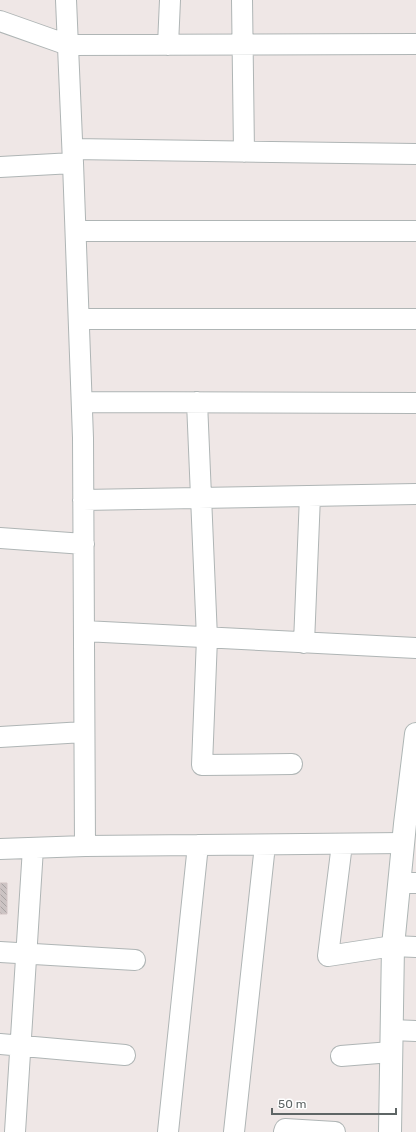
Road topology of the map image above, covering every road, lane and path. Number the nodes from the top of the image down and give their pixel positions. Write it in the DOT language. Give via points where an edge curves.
graph roads {
  1 [pos="66,0"];
  2 [pos="170,0"];
  3 [pos="242,0"];
  4 [pos="0,21"];
  5 [pos="241,44"];
  6 [pos="416,44"];
  7 [pos="68,45"];
  8 [pos="168,45"];
  9 [pos="244,152"];
  10 [pos="416,154"];
  11 [pos="73,156"];
  12 [pos="0,168"];
  13 [pos="76,231"];
  14 [pos="416,231"];
  15 [pos="79,319"];
  16 [pos="416,319"];
  17 [pos="82,402"];
  18 [pos="197,402"];
  19 [pos="416,403"];
  20 [pos="416,494"];
  21 [pos="310,496"];
  22 [pos="201,498"];
  23 [pos="83,500"];
  24 [pos="0,538"];
  25 [pos="84,544"];
  26 [pos="84,631"];
  27 [pos="207,638"];
  28 [pos="304,643"];
  29 [pos="416,648"];
  30 [pos="84,732"];
  31 [pos="416,734"];
  32 [pos="0,737"];
  33 [pos="292,764"];
  34 [pos="403,843"];
  35 [pos="265,844"];
  36 [pos="342,844"];
  37 [pos="198,845"];
  38 [pos="85,846"];
  39 [pos="33,848"];
  40 [pos="0,849"];
  41 [pos="408,883"];
  42 [pos="393,946"];
  43 [pos="416,947"];
  44 [pos="0,952"];
  45 [pos="27,954"];
  46 [pos="135,960"];
  47 [pos="392,1030"];
  48 [pos="416,1031"];
  49 [pos="0,1044"];
  50 [pos="21,1045"];
  51 [pos="392,1052"];
  52 [pos="126,1055"];
  53 [pos="341,1056"];
  54 [pos="15,1132"];
  55 [pos="168,1132"];
  56 [pos="234,1132"];
  57 [pos="284,1132"];
  58 [pos="335,1132"];
  59 [pos="390,1132"];
  1 -- 7 [label="street"];
  2 -- 8 [label="street"];
  3 -- 5 [label="street"];
  4 -- 7 [label="street"];
  5 -- 6 [label="street"];
  5 -- 8 [label="street"];
  5 -- 9 [label="street"];
  7 -- 8 [label="street"];
  7 -- 11 [label="street"];
  9 -- 10 [label="street"];
  9 -- 11 [label="street"];
  11 -- 12 [label="street"];
  11 -- 13 [label="street"];
  13 -- 14 [label="street"];
  13 -- 15 [label="street"];
  15 -- 16 [label="street"];
  15 -- 17 [label="street"];
  17 -- 18 [label="street"];
  17 -- 23 [label="street"];
  18 -- 19 [label="street"];
  18 -- 22 [label="street"];
  20 -- 21 [label="street"];
  21 -- 22 [label="street"];
  21 -- 28 [label="street"];
  22 -- 23 [label="street"];
  22 -- 27 [label="street"];
  23 -- 25 [label="street"];
  24 -- 25 [label="street"];
  25 -- 26 [label="street"];
  26 -- 27 [label="street"];
  26 -- 30 [label="street"];
  27 -- 28 [label="street"];
  27 -- 33 [label="street" via="202,765"];
  28 -- 29 [label="street"];
  30 -- 32 [label="street"];
  30 -- 38 [label="street"];
  31 -- 34 [label="street"];
  34 -- 36 [label="street"];
  34 -- 41 [label="street"];
  35 -- 36 [label="street"];
  35 -- 37 [label="street"];
  35 -- 56 [label="street"];
  36 -- 42 [label="street" via="328,956"];
  37 -- 38 [label="street"];
  37 -- 55 [label="street"];
  38 -- 39 [label="street"];
  39 -- 40 [label="street"];
  39 -- 45 [label="street"];
  41 -- 42 [label="street"];
  42 -- 43 [label="street"];
  42 -- 47 [label="street"];
  44 -- 45 [label="street"];
  45 -- 46 [label="street"];
  45 -- 50 [label="street"];
  47 -- 48 [label="street"];
  47 -- 51 [label="street"];
  49 -- 50 [label="street"];
  50 -- 52 [label="street"];
  50 -- 54 [label="street"];
  51 -- 53 [label="street"];
  51 -- 59 [label="street"];
  57 -- 58 [label="street" via="285,1129"];
}
